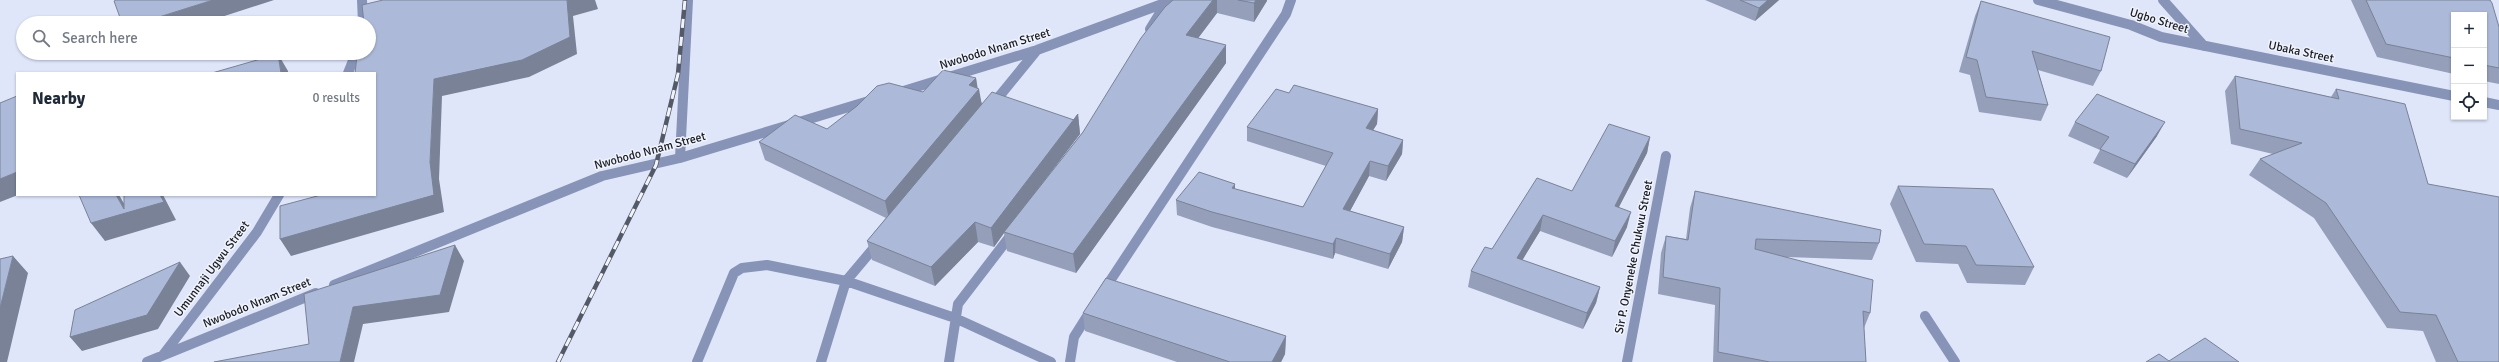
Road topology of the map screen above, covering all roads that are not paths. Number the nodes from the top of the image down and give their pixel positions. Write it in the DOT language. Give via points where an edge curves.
graph roads {
  1 [pos="362,0"];
  2 [pos="688,0"];
  3 [pos="1291,0"];
  4 [pos="2038,0"];
  5 [pos="2164,0"];
  6 [pos="1169,1"];
  7 [pos="363,16"];
  8 [pos="1146,36"];
  9 [pos="2204,46"];
  10 [pos="1038,50"];
  11 [pos="353,60"];
  12 [pos="348,72"];
  13 [pos="2451,95"];
  14 [pos="2487,103"];
  15 [pos="2499,105"];
  16 [pos="988,110"];
  17 [pos="1666,156"];
  18 [pos="680,158"];
  19 [pos="278,196"];
  20 [pos="1022,221"];
  21 [pos="887,232"];
  22 [pos="846,281"];
  23 [pos="1925,316"];
  24 [pos="955,318"];
  25 [pos="163,355"];
  26 [pos="147,362"];
  27 [pos="698,362"];
  28 [pos="821,362"];
  29 [pos="949,362"];
  30 [pos="1051,362"];
  31 [pos="1070,362"];
  32 [pos="1627,362"];
  33 [pos="1955,362"];
  1 -- 7 [label="street"];
  2 -- 18 [label="street"];
  3 -- 31 [label="street" via="1286,14 1079,328 1074,337"];
  4 -- 9 [label="street, Ugbo Street" via="2131,25 2161,37"];
  5 -- 9 [label="street" via="2166,6"];
  6 -- 8 [label="street"];
  6 -- 10 [label="street, Nwobodo Nnam Street"];
  9 -- 13 [label="street, Ubaka Street"];
  10 -- 16 [label="street"];
  10 -- 18 [label="street, Nwobodo Nnam Street"];
  11 -- 12 [label="street"];
  14 -- 15 [label="street"];
  17 -- 32 [label="street, Sir P. Onyeneke Chukwu Street"];
  18 -- 25 [label="street, Nwobodo Nnam Street" via="602,176"];
  19 -- 25 [label="street, Umunnaji Ugwu Street" via="257,232"];
  20 -- 24 [label="street" via="964,294 958,304"];
  21 -- 22 [label="street"];
  22 -- 24 [label="street"];
  22 -- 27 [label="street" via="767,265 742,268 734,273"];
  22 -- 28 [label="street"];
  23 -- 33 [label="street"];
  24 -- 29 [label="street"];
  24 -- 30 [label="street"];
  25 -- 26 [label="street, Nwobodo Nnam Street"];
}
